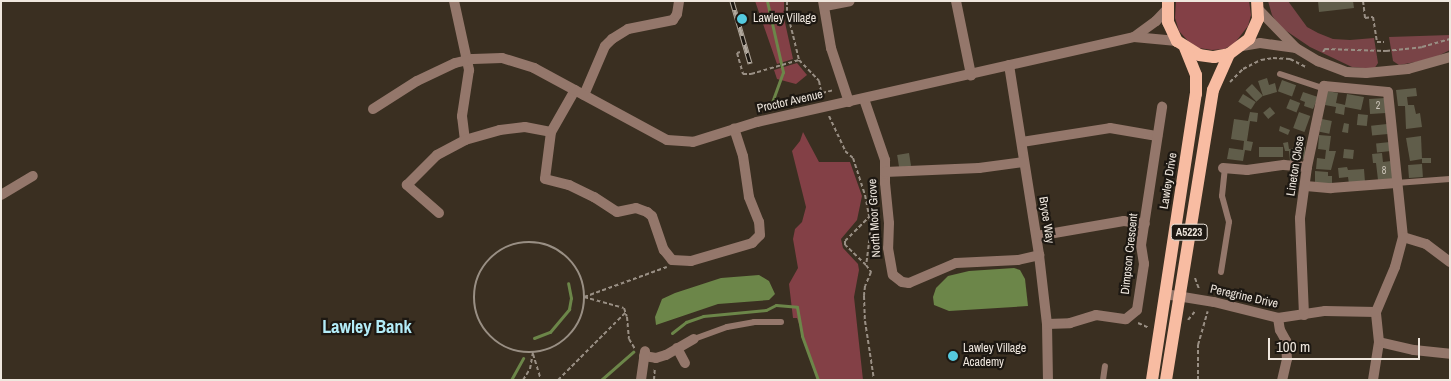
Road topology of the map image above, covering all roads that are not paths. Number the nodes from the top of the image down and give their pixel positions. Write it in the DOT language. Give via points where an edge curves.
graph roads {
  1 [pos="454,1"];
  2 [pos="679,1"];
  3 [pos="850,1"];
  4 [pos="956,1"];
  5 [pos="824,4"];
  6 [pos="1167,5"];
  7 [pos="1258,5"];
  8 [pos="1134,37"];
  9 [pos="1181,45"];
  10 [pos="1242,46"];
  11 [pos="1296,48"];
  12 [pos="1229,54"];
  13 [pos="1450,57"];
  14 [pos="467,60"];
  15 [pos="1009,65"];
  16 [pos="970,74"];
  17 [pos="1280,74"];
  18 [pos="1322,88"];
  19 [pos="579,92"];
  20 [pos="864,99"];
  21 [pos="849,102"];
  22 [pos="1162,107"];
  23 [pos="373,109"];
  24 [pos="734,128"];
  25 [pos="551,132"];
  26 [pos="1157,136"];
  27 [pos="466,140"];
  28 [pos="1022,142"];
  29 [pos="1024,162"];
  30 [pos="1307,166"];
  31 [pos="1224,168"];
  32 [pos="885,172"];
  33 [pos="33,176"];
  34 [pos="1450,179"];
  35 [pos="1396,182"];
  36 [pos="1306,186"];
  37 [pos="1,195"];
  38 [pos="439,213"];
  39 [pos="1145,224"];
  40 [pos="1037,236"];
  41 [pos="1403,236"];
  42 [pos="1039,255"];
  43 [pos="1450,262"];
  44 [pos="1221,272"];
  45 [pos="1172,295"];
  46 [pos="1376,312"];
  47 [pos="1304,315"];
  48 [pos="1278,318"];
  49 [pos="781,322"];
  50 [pos="1047,324"];
  51 [pos="694,339"];
  52 [pos="1378,342"];
  53 [pos="677,348"];
  54 [pos="1450,354"];
  55 [pos="685,363"];
  56 [pos="1105,366"];
  57 [pos="642,380"];
  58 [pos="1048,380"];
  59 [pos="1103,380"];
  60 [pos="1152,380"];
  61 [pos="1166,380"];
  62 [pos="1282,380"];
  63 [pos="1373,380"];
  1 -- 14 [label="street"];
  2 -- 19 [label="street" via="673,20 628,30 612,39"];
  3 -- 5 [label="street"];
  4 -- 16 [label="street"];
  5 -- 21 [label="street" via="831,48"];
  6 -- 8 [label="street, Proctor Avenue" via="1156,21"];
  6 -- 9 [label="main road, A5223" via="1168,22"];
  7 -- 10 [label="main road" via="1254,29"];
  7 -- 11 [label="street"];
  8 -- 9 [label="street, Proctor Avenue"];
  8 -- 15 [label="street, Proctor Avenue"];
  9 -- 12 [label="main road" via="1199,55"];
  9 -- 45 [label="main road, Lawley Drive / A5223" via="1196,75 1196,94"];
  10 -- 11 [label="street" via="1260,43"];
  10 -- 12 [label="main road"];
  11 -- 13 [label="street" via="1318,61 1348,72 1408,70"];
  12 -- 45 [label="main road, Lawley Drive / A5223" via="1213,90"];
  14 -- 19 [label="street, Proctor Avenue" via="502,58 518,62"];
  14 -- 23 [label="street, Proctor Avenue" via="433,73"];
  14 -- 27 [label="street" via="469,70 462,116"];
  15 -- 16 [label="street, Proctor Avenue"];
  15 -- 28 [label="street, Bryce Way"];
  16 -- 20 [label="street, Proctor Avenue"];
  17 -- 18 [label="lane"];
  18 -- 30 [label="street, Lineton Close"];
  18 -- 35 [label="street" via="1329,85 1388,92"];
  19 -- 24 [label="street, Proctor Avenue" via="667,140 693,142"];
  19 -- 25 [label="street"];
  20 -- 21 [label="street, Proctor Avenue"];
  20 -- 32 [label="street, North Moor Grove" via="882,146"];
  21 -- 24 [label="street, Proctor Avenue"];
  22 -- 26 [label="street, Dimpson Crescent"];
  24 -- 25 [label="street" via="760,235 752,243 683,262 668,256 652,216 647,212 636,208 617,212 569,185 545,179"];
  25 -- 27 [label="street" via="538,128 510,129"];
  26 -- 28 [label="street" via="1110,128"];
  26 -- 39 [label="street, Dimpson Crescent"];
  27 -- 38 [label="street" via="437,155 407,185"];
  28 -- 29 [label="street, Bryce Way"];
  29 -- 32 [label="street" via="979,168"];
  29 -- 40 [label="street, Bryce Way"];
  30 -- 31 [label="street" via="1284,165 1247,170"];
  30 -- 36 [label="street, Lineton Close"];
  31 -- 44 [label="lane" via="1222,196 1229,222"];
  32 -- 42 [label="street, North Moor Grove" via="888,248 894,275 902,282 918,280 956,263 1018,260"];
  33 -- 37 [label="street"];
  34 -- 35 [label="lane"];
  35 -- 36 [label="street" via="1331,188"];
  35 -- 41 [label="street"];
  36 -- 47 [label="street, Lineton Close" via="1300,226"];
  39 -- 40 [label="street" via="1124,221"];
  39 -- 50 [label="street, Dimpson Crescent" via="1141,245 1144,264 1133,315 1124,319 1096,315"];
  40 -- 42 [label="street, Bryce Way"];
  41 -- 43 [label="street" via="1426,244"];
  41 -- 46 [label="street" via="1395,267"];
  42 -- 50 [label="street, Bryce Way"];
  45 -- 48 [label="street, Peregrine Drive"];
  45 -- 60 [label="main road, Lawley Drive / A5223"];
  45 -- 61 [label="main road, Lawley Drive / A5223"];
  46 -- 47 [label="street, Peregrine Drive" via="1324,311"];
  46 -- 52 [label="street"];
  47 -- 48 [label="street, Peregrine Drive"];
  48 -- 62 [label="street" via="1286,341 1287,359"];
  49 -- 51 [label="lane" via="727,327"];
  50 -- 58 [label="street, Bryce Way"];
  51 -- 53 [label="street"];
  52 -- 54 [label="street"];
  52 -- 63 [label="street"];
  53 -- 55 [label="street"];
  53 -- 57 [label="street" via="656,358 644,353"];
  56 -- 59 [label="lane"];
}
